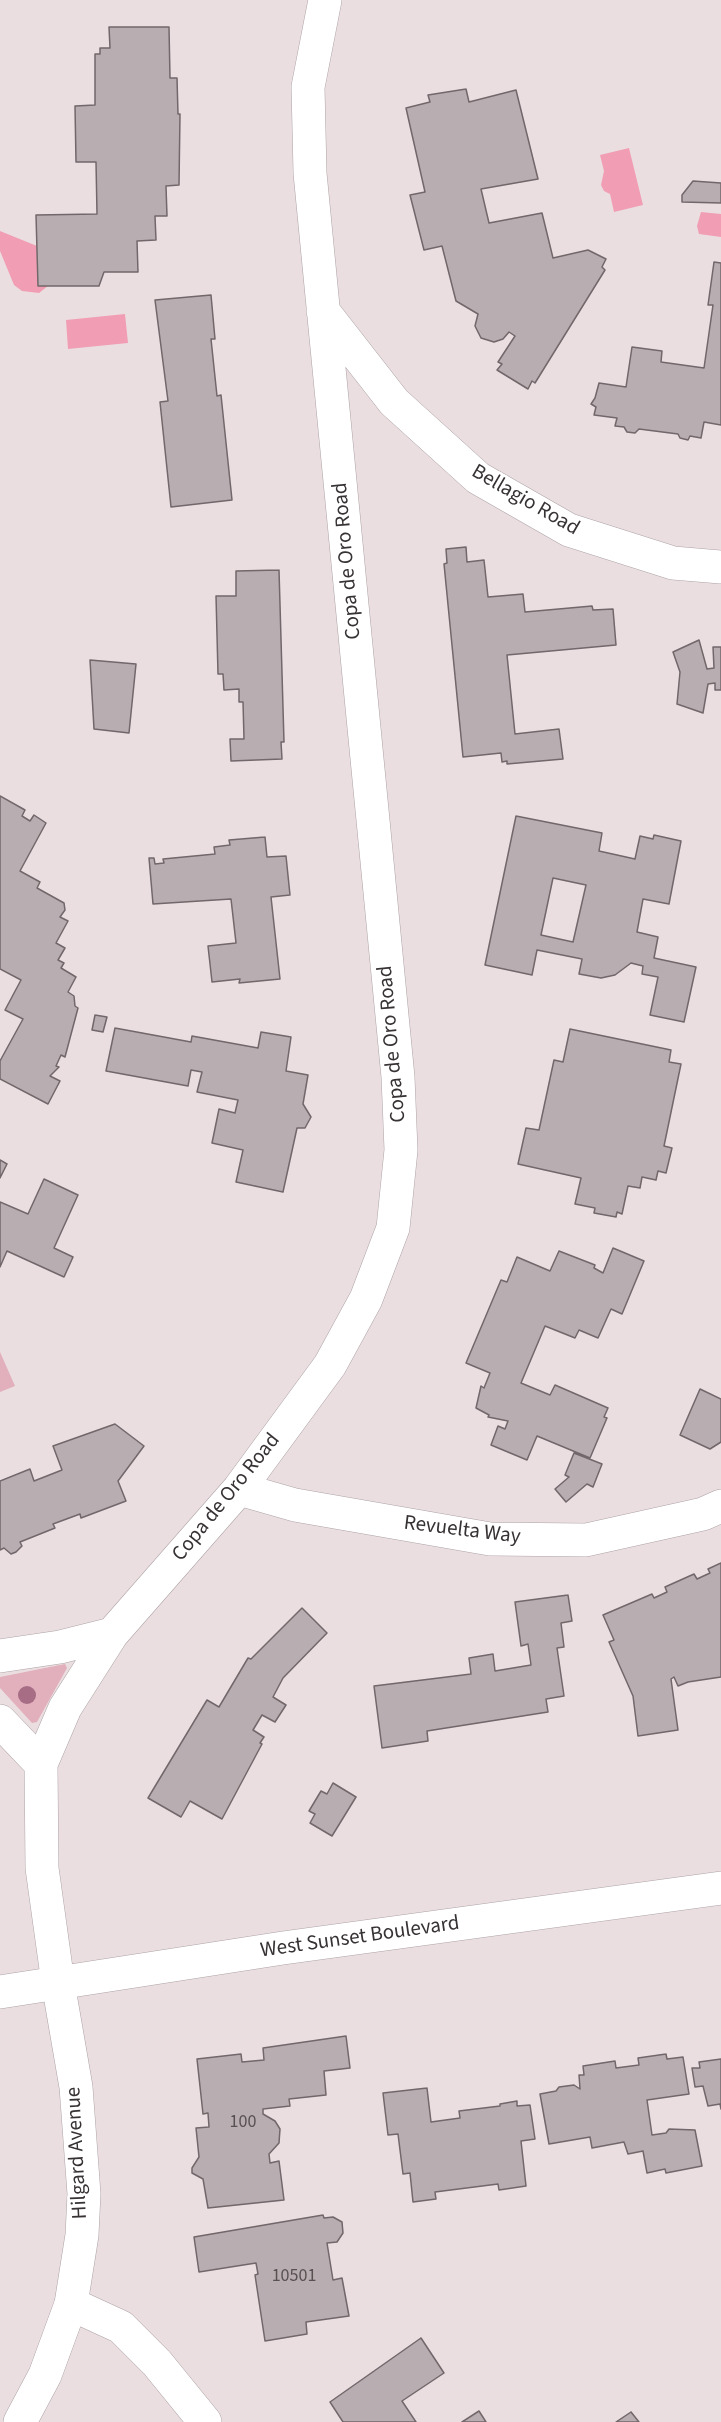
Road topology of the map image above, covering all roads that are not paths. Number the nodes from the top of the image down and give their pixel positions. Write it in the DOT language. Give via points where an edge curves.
graph roads {
  1 [pos="325,0"];
  2 [pos="324,311"];
  3 [pos="721,567"];
  4 [pos="238,1489"];
  5 [pos="721,1506"];
  6 [pos="112,1634"];
  7 [pos="0,1656"];
  8 [pos="0,1721"];
  9 [pos="41,1764"];
  10 [pos="721,1888"];
  11 [pos="58,1983"];
  12 [pos="0,1992"];
  13 [pos="70,2304"];
  14 [pos="20,2422"];
  15 [pos="205,2422"];
  1 -- 2 [label="street, Copa de Oro Road" via="308,87 310,173"];
  2 -- 3 [label="street, Bellagio Road" via="394,402 478,478 569,530 673,563"];
  2 -- 4 [label="street, Copa de Oro Road" via="398,1077 401,1150 393,1228 366,1299 330,1365"];
  4 -- 5 [label="street, Revuelta Way" via="296,1505 489,1539 586,1540 703,1514"];
  4 -- 6 [label="street, Copa de Oro Road"];
  6 -- 7 [label="street"];
  6 -- 9 [label="street, Copa de Oro Road" via="65,1708"];
  8 -- 9 [label="street"];
  9 -- 11 [label="street, Copa de Oro Road" via="42,1868"];
  10 -- 11 [label="street, West Sunset Boulevard"];
  11 -- 12 [label="street, West Sunset Boulevard"];
  11 -- 13 [label="street, Hilgard Avenue" via="76,2087 84,2194 82,2235"];
  13 -- 14 [label="street, Hilgard Avenue" via="45,2375"];
  13 -- 15 [label="street" via="121,2327 158,2363"];
}
